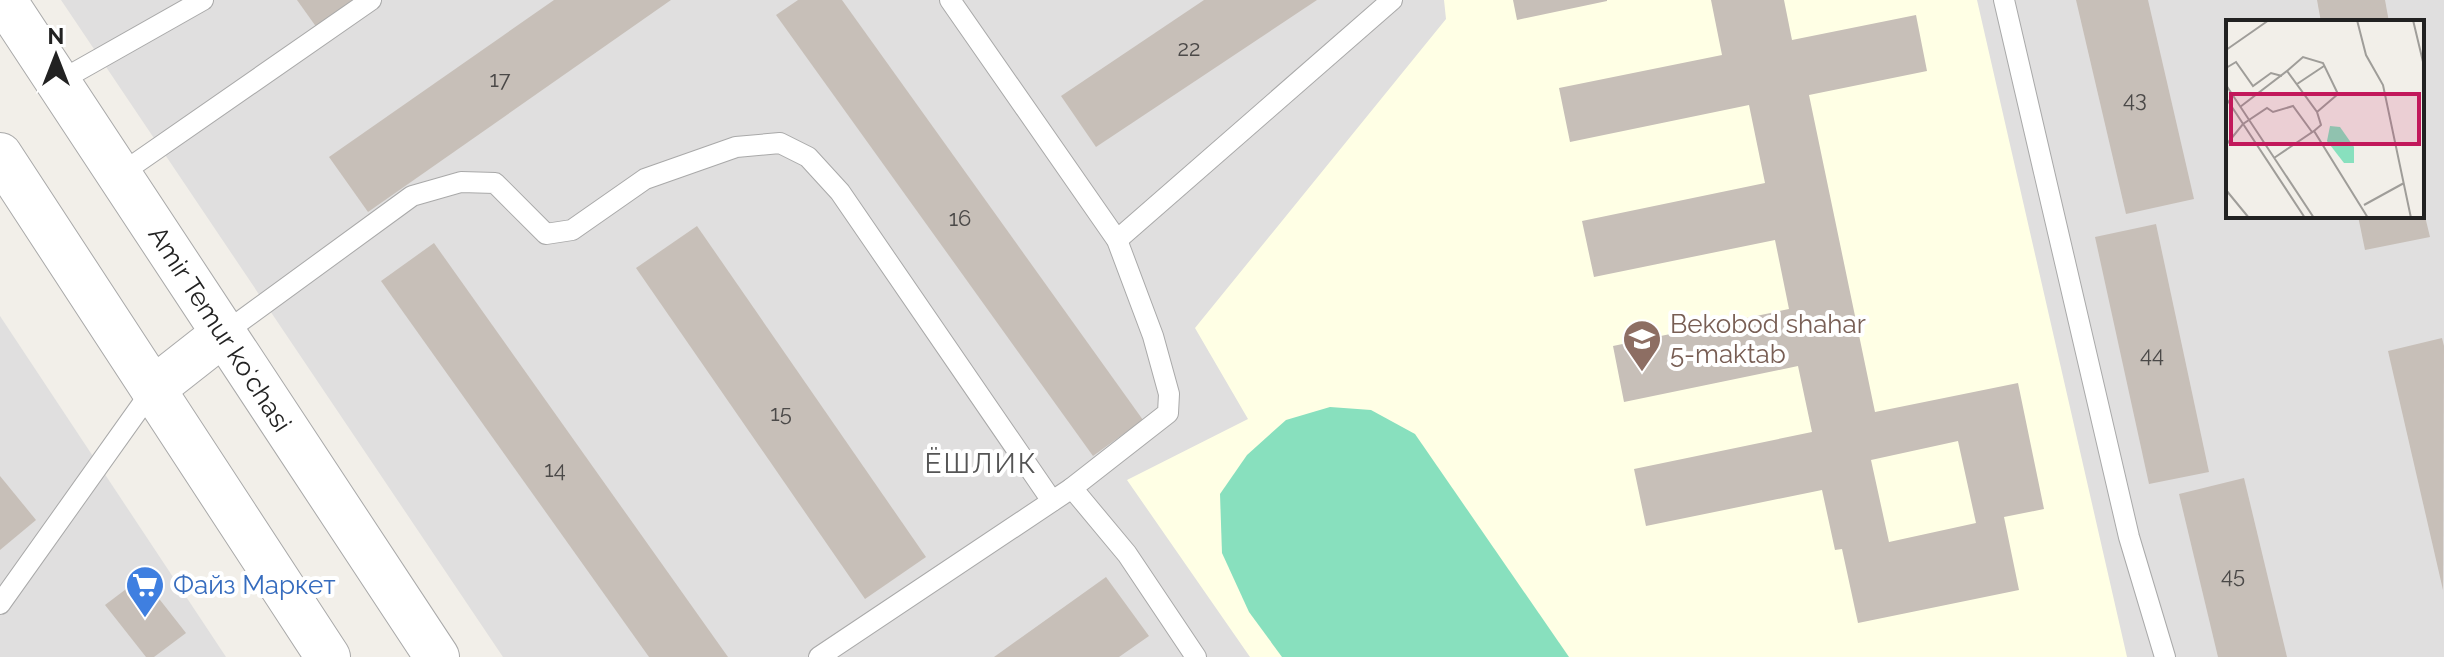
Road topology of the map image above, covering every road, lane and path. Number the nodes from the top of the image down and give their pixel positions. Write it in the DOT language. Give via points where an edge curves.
graph roads {
  1 [pos="4,0"];
  2 [pos="203,0"];
  3 [pos="371,0"];
  4 [pos="950,0"];
  5 [pos="1392,0"];
  6 [pos="2004,0"];
  7 [pos="58,82"];
  8 [pos="0,155"];
  9 [pos="119,175"];
  10 [pos="1117,240"];
  11 [pos="223,334"];
  12 [pos="153,389"];
  13 [pos="1072,488"];
  14 [pos="1052,501"];
  15 [pos="0,604"];
  16 [pos="328,657"];
  17 [pos="437,657"];
  18 [pos="819,657"];
  19 [pos="1196,657"];
  20 [pos="2165,657"];
  1 -- 7 [label="street, Amir Temur koʻchasi"];
  2 -- 7 [label="lane"];
  3 -- 9 [label="lane"];
  4 -- 10 [label="lane"];
  5 -- 10 [label="lane"];
  6 -- 20 [label="lane" via="2129,537"];
  7 -- 9 [label="street, Amir Temur koʻchasi"];
  8 -- 12 [label="street"];
  9 -- 11 [label="street, Amir Temur koʻchasi"];
  10 -- 13 [label="lane" via="1153,336 1169,394 1168,413"];
  11 -- 12 [label="street"];
  11 -- 14 [label="lane" via="412,196 461,182 495,183 546,234 572,230 645,179 736,147 780,143 808,157 840,192"];
  11 -- 17 [label="street, Amir Temur koʻchasi"];
  12 -- 15 [label="lane"];
  12 -- 16 [label="street"];
  13 -- 14 [label="lane"];
  13 -- 19 [label="lane" via="1127,554"];
  14 -- 18 [label="lane"];
}
